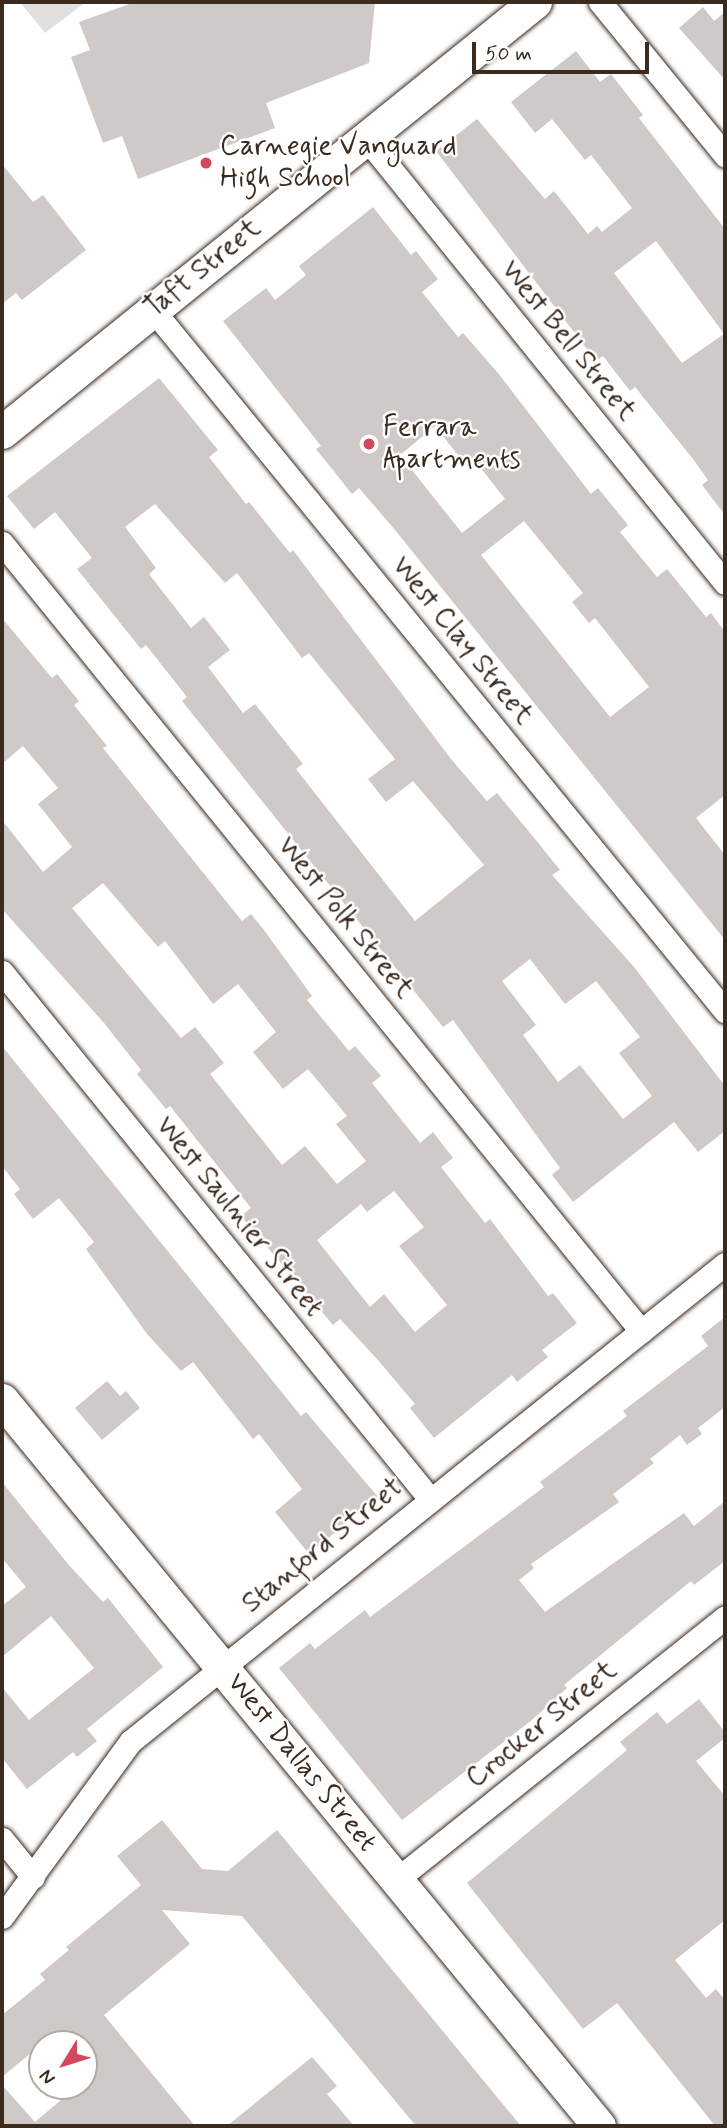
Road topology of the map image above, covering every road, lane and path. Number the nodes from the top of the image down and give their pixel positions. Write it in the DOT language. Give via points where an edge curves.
graph roads {
  1 [pos="535,2"];
  2 [pos="600,2"];
  3 [pos="365,137"];
  4 [pos="725,155"];
  5 [pos="153,310"];
  6 [pos="2,432"];
  7 [pos="2,543"];
  8 [pos="725,583"];
  9 [pos="2,972"];
  10 [pos="725,1011"];
  11 [pos="725,1264"];
  12 [pos="641,1331"];
  13 [pos="2,1400"];
  14 [pos="430,1499"];
  15 [pos="725,1617"];
  16 [pos="222,1665"];
  17 [pos="2,1839"];
  18 [pos="33,1877"];
  19 [pos="396,1880"];
  20 [pos="2,1917"];
  21 [pos="599,2126"];
  1 -- 3 [label="main road, Taft Street"];
  2 -- 4 [label="street"];
  3 -- 5 [label="main road, Taft Street"];
  3 -- 8 [label="street, West Bell Street"];
  5 -- 6 [label="main road, Taft Street"];
  5 -- 10 [label="street, West Clay Street"];
  7 -- 12 [label="street, West Polk Street"];
  9 -- 14 [label="street, West Saulnier Street"];
  11 -- 12 [label="street, Stanford Street"];
  12 -- 14 [label="street, Stanford Street"];
  13 -- 16 [label="main road, West Dallas Street"];
  14 -- 16 [label="street, Stanford Street"];
  15 -- 19 [label="street, Crocker Street"];
  16 -- 18 [label="street, Stanford Street" via="131,1741"];
  16 -- 19 [label="main road, West Dallas Street"];
  17 -- 18 [label="street"];
  18 -- 20 [label="street, Stanford Street"];
  19 -- 21 [label="main road, West Dallas Street"];
}
